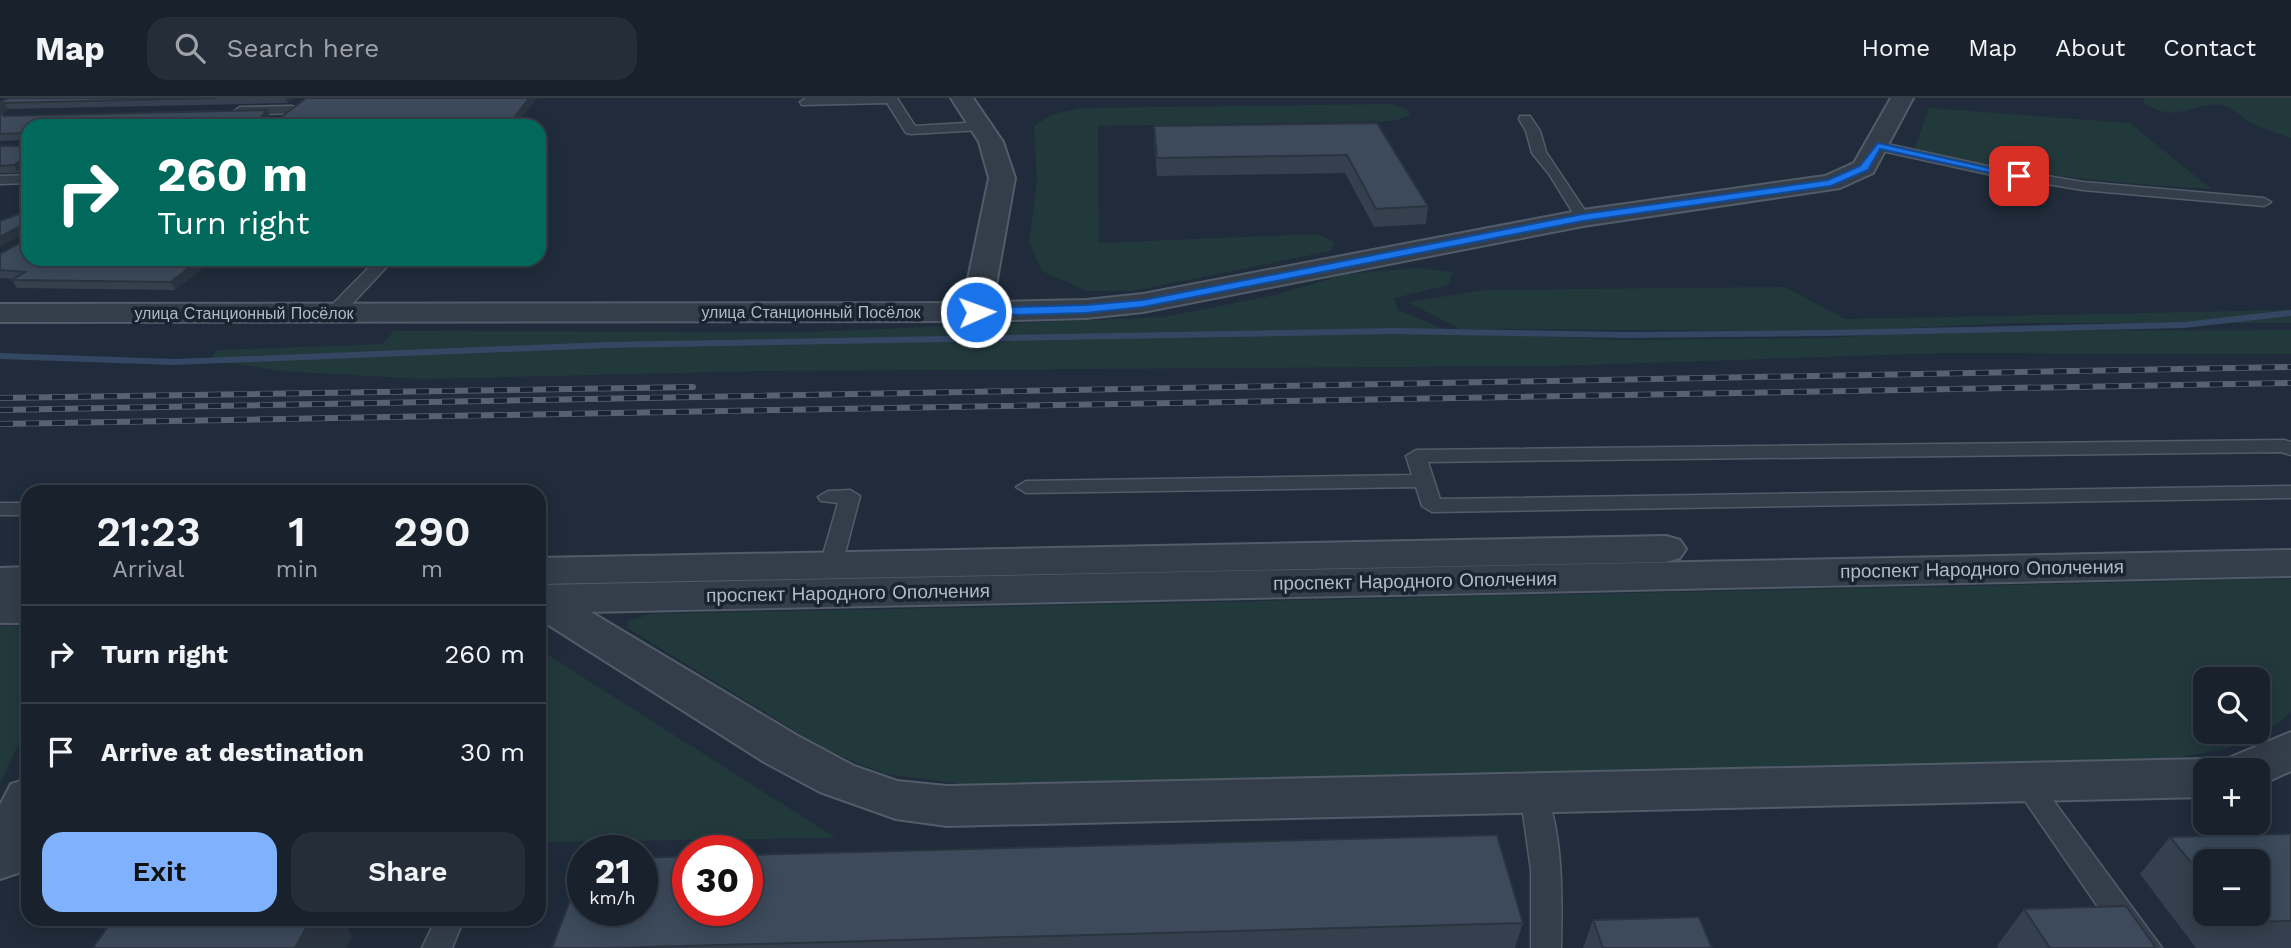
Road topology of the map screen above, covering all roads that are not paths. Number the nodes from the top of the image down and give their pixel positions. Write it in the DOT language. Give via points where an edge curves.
graph roads {
  1 [pos="962,98"];
  2 [pos="1902,98"];
  3 [pos="806,102"];
  4 [pos="223,111"];
  5 [pos="279,119"];
  6 [pos="1525,119"];
  7 [pos="981,126"];
  8 [pos="1878,146"];
  9 [pos="21,179"];
  10 [pos="0,180"];
  11 [pos="2264,202"];
  12 [pos="1583,218"];
  13 [pos="379,266"];
  14 [pos="976,312"];
  15 [pos="0,313"];
  16 [pos="333,314"];
  17 [pos="2291,449"];
  18 [pos="1424,481"];
  19 [pos="1026,487"];
  20 [pos="2291,492"];
  21 [pos="828,497"];
  22 [pos="0,509"];
  23 [pos="21,509"];
  24 [pos="2291,537"];
  25 [pos="2291,562"];
  26 [pos="831,565"];
  27 [pos="546,570"];
  28 [pos="21,581"];
  29 [pos="0,582"];
  30 [pos="546,599"];
  31 [pos="546,603"];
  32 [pos="0,609"];
  33 [pos="21,609"];
  34 [pos="2291,750"];
  35 [pos="2270,760"];
  36 [pos="2193,778"];
  37 [pos="2027,784"];
  38 [pos="1533,792"];
  39 [pos="21,813"];
  40 [pos="0,858"];
  41 [pos="447,926"];
  42 [pos="438,948"];
  43 [pos="1546,948"];
  44 [pos="2147,948"];
  1 -- 7 [label="street"];
  2 -- 8 [label="street, улица Станционный Посёлок"];
  3 -- 7 [label="lane" via="891,99 911,130"];
  4 -- 5 [label="lane" via="295,107"];
  6 -- 12 [label="lane" via="1539,153"];
  7 -- 14 [label="street" via="1002,178"];
  8 -- 11 [label="lane" via="2071,184"];
  8 -- 12 [label="street, улица Станционный Посёлок" via="1864,168 1831,183"];
  9 -- 10 [label="lane"];
  12 -- 14 [label="street, улица Станционный Посёлок" via="1143,303"];
  13 -- 16 [label="lane"];
  14 -- 16 [label="street, улица Станционный Посёлок"];
  15 -- 16 [label="street, улица Станционный Посёлок"];
  17 -- 18 [label="lane" via="1416,456"];
  18 -- 19 [label="lane"];
  18 -- 20 [label="lane" via="1433,506"];
  21 -- 26 [label="lane" via="850,496"];
  22 -- 23 [label="lane"];
  24 -- 26 [label="street, проспект Народного Ополчения"];
  25 -- 30 [label="street, проспект Народного Ополчения"];
  26 -- 27 [label="street, проспект Народного Ополчения"];
  28 -- 29 [label="street"];
  31 -- 38 [label="street" via="780,749 837,779 895,800 1011,806"];
  32 -- 33 [label="street"];
  34 -- 35 [label="street"];
  36 -- 37 [label="street"];
  37 -- 38 [label="street"];
  37 -- 44 [label="lane"];
  38 -- 43 [label="lane" via="1544,837"];
  39 -- 40 [label="street"];
  41 -- 42 [label="lane"];
}
